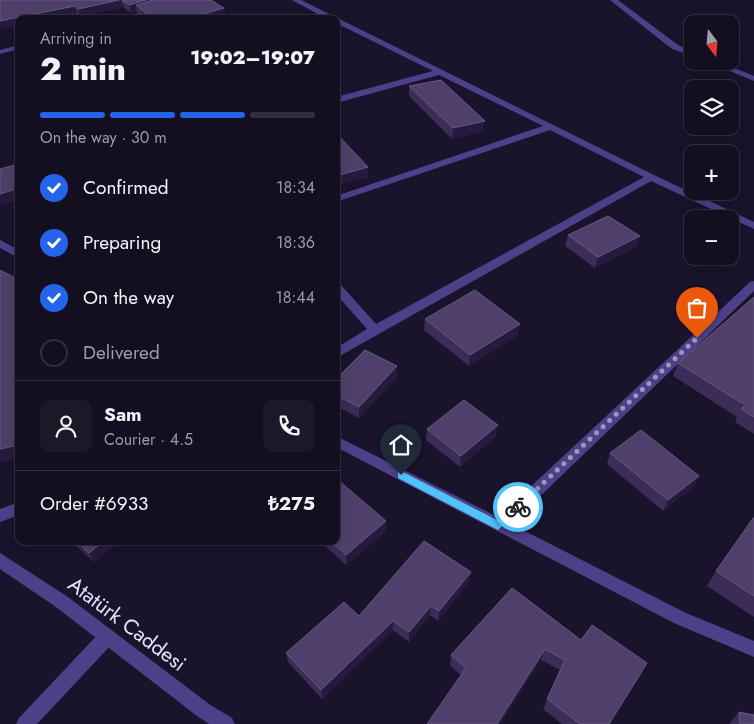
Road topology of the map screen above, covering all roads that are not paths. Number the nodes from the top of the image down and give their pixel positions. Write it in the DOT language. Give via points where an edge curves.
graph roads {
  1 [pos="187,0"];
  2 [pos="296,0"];
  3 [pos="614,0"];
  4 [pos="137,15"];
  5 [pos="327,15"];
  6 [pos="340,22"];
  7 [pos="0,40"];
  8 [pos="15,48"];
  9 [pos="9,49"];
  10 [pos="684,51"];
  11 [pos="0,52"];
  12 [pos="732,70"];
  13 [pos="440,72"];
  14 [pos="754,79"];
  15 [pos="340,99"];
  16 [pos="550,127"];
  17 [pos="651,177"];
  18 [pos="340,198"];
  19 [pos="754,226"];
  20 [pos="0,243"];
  21 [pos="15,251"];
  22 [pos="754,285"];
  23 [pos="340,291"];
  24 [pos="375,330"];
  25 [pos="340,352"];
  26 [pos="340,443"];
  27 [pos="15,510"];
  28 [pos="0,516"];
  29 [pos="498,526"];
  30 [pos="0,560"];
  31 [pos="107,638"];
  32 [pos="754,650"];
  33 [pos="25,724"];
  34 [pos="226,724"];
  1 -- 4 [label="street"];
  2 -- 5 [label="street"];
  3 -- 10 [label="street"];
  6 -- 13 [label="street"];
  7 -- 9 [label="street"];
  8 -- 9 [label="street"];
  9 -- 11 [label="street"];
  12 -- 14 [label="street"];
  13 -- 15 [label="street"];
  13 -- 16 [label="street"];
  16 -- 17 [label="street"];
  16 -- 18 [label="street"];
  17 -- 19 [label="street"];
  17 -- 24 [label="street"];
  20 -- 21 [label="street"];
  22 -- 29 [label="street"];
  23 -- 24 [label="street"];
  24 -- 25 [label="street"];
  26 -- 29 [label="street"];
  27 -- 28 [label="street"];
  29 -- 32 [label="street" via="680,618"];
  30 -- 31 [label="street, Atatürk Caddesi" via="62,602"];
  31 -- 33 [label="street"];
  31 -- 34 [label="street, Atatürk Caddesi"];
}
